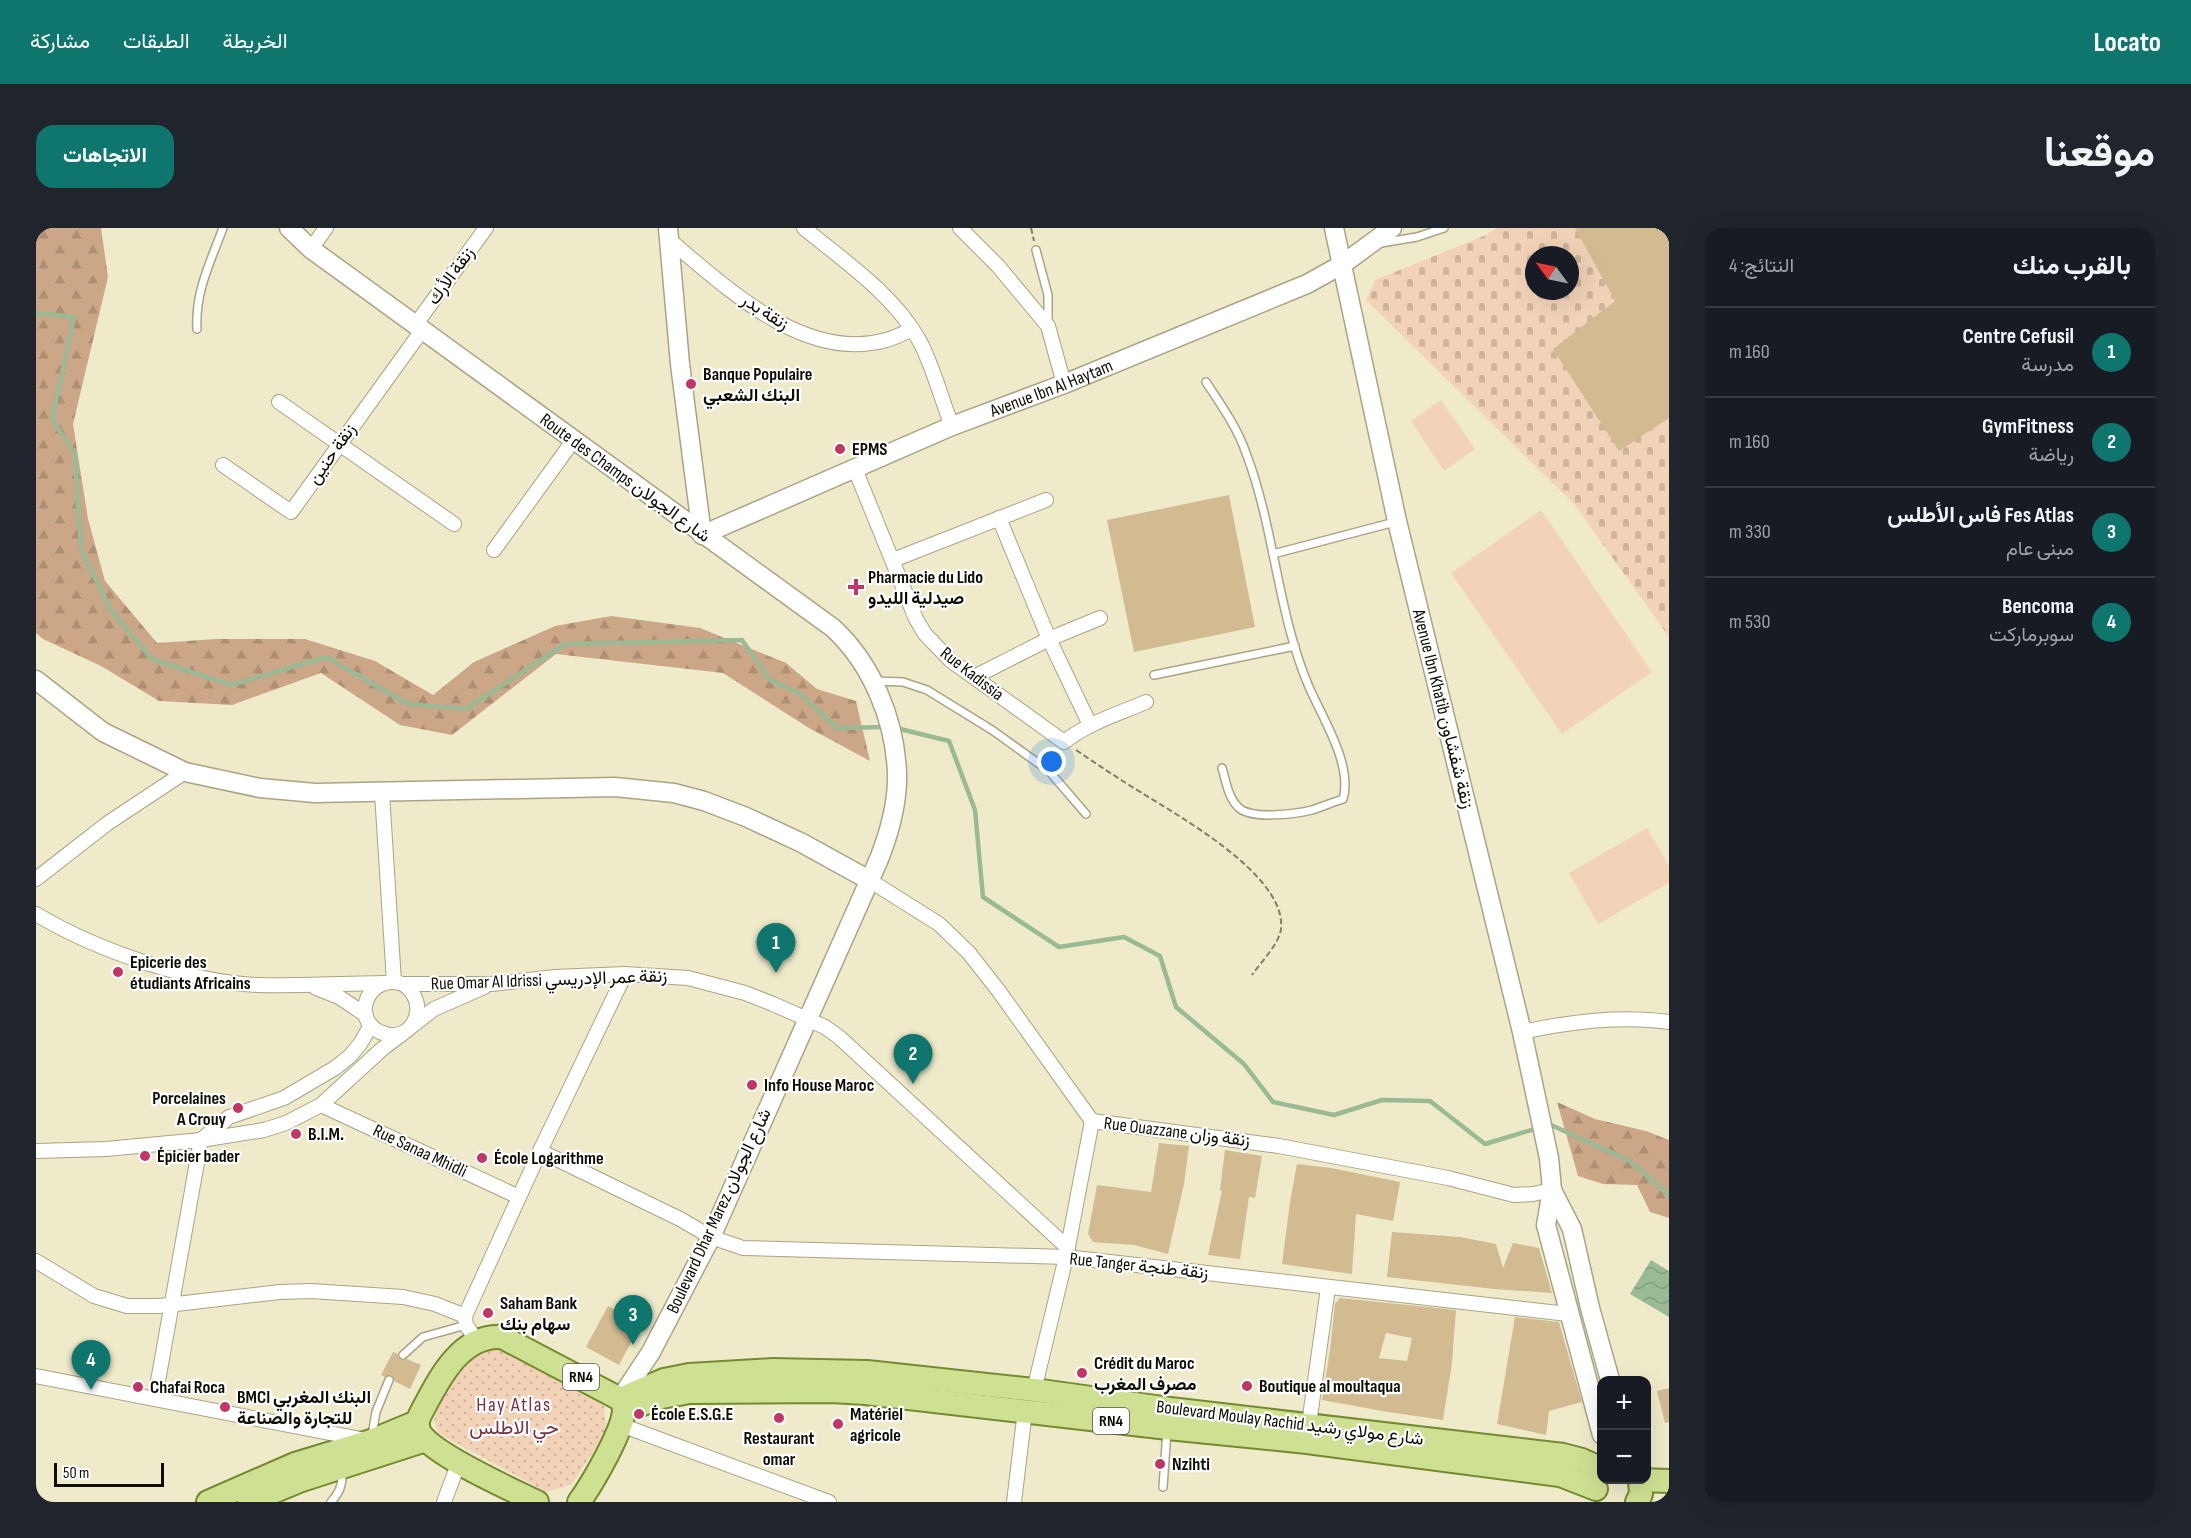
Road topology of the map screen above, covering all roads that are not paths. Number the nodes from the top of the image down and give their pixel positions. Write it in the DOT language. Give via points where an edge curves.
graph roads {
  1 [pos="223,228"];
  2 [pos="289,228"];
  3 [pos="326,228"];
  4 [pos="486,228"];
  5 [pos="804,228"];
  6 [pos="960,228"];
  7 [pos="1335,228"];
  8 [pos="1392,228"];
  9 [pos="1444,228"];
  10 [pos="668,233"];
  11 [pos="1370,245"];
  12 [pos="311,249"];
  13 [pos="1036,250"];
  14 [pos="1343,264"];
  15 [pos="420,326"];
  16 [pos="1048,326"];
  17 [pos="197,329"];
  18 [pos="912,329"];
  19 [pos="1206,382"];
  20 [pos="1064,384"];
  21 [pos="279,402"];
  22 [pos="952,426"];
  23 [pos="573,441"];
  24 [pos="339,444"];
  25 [pos="223,465"];
  26 [pos="855,469"];
  27 [pos="1046,500"];
  28 [pos="999,518"];
  29 [pos="1397,521"];
  30 [pos="454,524"];
  31 [pos="702,535"];
  32 [pos="494,550"];
  33 [pos="1273,554"];
  34 [pos="893,560"];
  35 [pos="1100,618"];
  36 [pos="1049,639"];
  37 [pos="1295,646"];
  38 [pos="1154,675"];
  39 [pos="974,677"];
  40 [pos="36,680"];
  41 [pos="876,687"];
  42 [pos="1146,702"];
  43 [pos="1090,725"];
  44 [pos="1222,768"];
  45 [pos="185,772"];
  46 [pos="382,793"];
  47 [pos="1086,814"];
  48 [pos="36,879"];
  49 [pos="869,880"];
  50 [pos="36,914"];
  51 [pos="625,974"];
  52 [pos="394,983"];
  53 [pos="303,984"];
  54 [pos="492,984"];
  55 [pos="807,1019"];
  56 [pos="368,1020"];
  57 [pos="1669,1022"];
  58 [pos="408,1029"];
  59 [pos="1522,1032"];
  60 [pos="321,1106"];
  61 [pos="1092,1121"];
  62 [pos="201,1140"];
  63 [pos="36,1151"];
  64 [pos="540,1152"];
  65 [pos="1552,1190"];
  66 [pos="519,1197"];
  67 [pos="711,1237"];
  68 [pos="1067,1253"];
  69 [pos="36,1261"];
  70 [pos="1328,1288"];
  71 [pos="172,1305"];
  72 [pos="1568,1314"];
  73 [pos="469,1328"];
  74 [pos="403,1355"];
  75 [pos="36,1376"];
  76 [pos="1609,1376"];
  77 [pos="389,1380"];
  78 [pos="1034,1390"];
  79 [pos="155,1398"];
  80 [pos="622,1410"];
  81 [pos="1025,1411"];
  82 [pos="1309,1424"];
  83 [pos="1168,1428"];
  84 [pos="1601,1430"];
  85 [pos="422,1431"];
  86 [pos="371,1441"];
  87 [pos="459,1462"];
  88 [pos="342,1467"];
  89 [pos="1597,1479"];
  90 [pos="1651,1480"];
  91 [pos="1669,1481"];
  92 [pos="1597,1482"];
  93 [pos="1640,1484"];
  94 [pos="1163,1487"];
  95 [pos="279,1495"];
  96 [pos="208,1502"];
  97 [pos="249,1502"];
  98 [pos="332,1502"];
  99 [pos="444,1502"];
  100 [pos="537,1502"];
  101 [pos="579,1502"];
  102 [pos="829,1502"];
  103 [pos="1014,1502"];
  104 [pos="1637,1502"];
  1 -- 17 [label="lane" via="200,290"];
  2 -- 12 [label="street, Route des Champs شارع الجولان"];
  3 -- 12 [label="street"];
  4 -- 15 [label="street, زنقة الأرك"];
  5 -- 18 [label="street" via="879,292"];
  6 -- 16 [label="street"];
  7 -- 14 [label="street, Avenue Ibn Khatib زنقة شفشاون"];
  8 -- 11 [label="street, Avenue Ibn Al Haytam"];
  9 -- 11 [label="lane"];
  10 -- 18 [label="street, زنقة بدر" via="723,285 786,327 817,338 866,344 888,340"];
  10 -- 31 [label="street"];
  11 -- 14 [label="street, Avenue Ibn Al Haytam"];
  12 -- 15 [label="street, Route des Champs شارع الجولان"];
  13 -- 16 [label="lane" via="1048,296"];
  14 -- 20 [label="street, Avenue Ibn Al Haytam" via="1307,284"];
  14 -- 29 [label="street, Avenue Ibn Khatib زنقة شفشاون"];
  15 -- 23 [label="street, Route des Champs شارع الجولان"];
  15 -- 24 [label="street, زنقة حنين"];
  16 -- 20 [label="street"];
  18 -- 22 [label="street"];
  19 -- 33 [label="lane" via="1246,451"];
  20 -- 22 [label="street, Avenue Ibn Al Haytam"];
  21 -- 24 [label="street"];
  22 -- 26 [label="street, Avenue Ibn Al Haytam"];
  23 -- 31 [label="street, Route des Champs شارع الجولان"];
  23 -- 32 [label="street"];
  24 -- 25 [label="street, زنقة حنين" via="291,512"];
  24 -- 30 [label="street"];
  26 -- 31 [label="street, Avenue Ibn Al Haytam"];
  26 -- 34 [label="street, Rue Kadissia"];
  27 -- 28 [label="street"];
  28 -- 34 [label="street"];
  28 -- 36 [label="street"];
  29 -- 33 [label="lane"];
  29 -- 59 [label="street, Avenue Ibn Khatib زنقة شفشاون"];
  31 -- 41 [label="street, Route des Champs شارع الجولان" via="833,628 860,657"];
  33 -- 37 [label="lane"];
  34 -- 39 [label="street, Rue Kadissia" via="925,634 950,660"];
  35 -- 36 [label="street"];
  36 -- 39 [label="street"];
  36 -- 43 [label="street"];
  37 -- 38 [label="lane"];
  37 -- 44 [label="lane" via="1340,758 1345,783 1343,799 1311,811 1247,813 1238,807 1228,789"];
  39 -- 43 [label="street, Rue Kadissia" via="1064,742"];
  40 -- 45 [label="street" via="103,732"];
  41 -- 47 [label="lane" via="903,682 927,690 1049,771"];
  41 -- 49 [label="street, Route des Champs شارع الجولان" via="897,773 889,834"];
  42 -- 43 [label="street"];
  45 -- 46 [label="street" via="260,788"];
  45 -- 48 [label="street" via="108,823"];
  46 -- 49 [label="street" via="615,788 674,793 746,817"];
  46 -- 52 [label="street"];
  49 -- 55 [label="street, Boulevard Dhar Marez شارع الجولان"];
  49 -- 61 [label="street, Rue Ouazzane زنقة وزان" via="939,924 969,953"];
  50 -- 53 [label="street, Rue Omar Al Idrissi زنقة عمر الإدريسي" via="108,948 182,973 256,985"];
  51 -- 54 [label="street, Rue Omar Al Idrissi زنقة عمر الإدريسي"];
  51 -- 55 [label="street, Rue Omar Al Idrissi زنقة عمر الإدريسي" via="716,984"];
  51 -- 64 [label="street"];
  52 -- 53 [label="street, Rue Omar Al Idrissi زنقة عمر الإدريسي"];
  52 -- 54 [label="street, Rue Omar Al Idrissi زنقة عمر الإدريسي"];
  52 -- 56 [label="street" via="371,992 365,1006"];
  52 -- 58 [label="street" via="410,989 418,1003"];
  53 -- 56 [label="street" via="339,996"];
  54 -- 58 [label="street" via="434,1009"];
  55 -- 67 [label="street, Boulevard Dhar Marez شارع الجولان"];
  55 -- 68 [label="street, Rue Omar Al Idrissi زنقة عمر الإدريسي" via="853,1049"];
  56 -- 58 [label="street" via="387,1035"];
  56 -- 62 [label="street" via="360,1044 335,1068 284,1098 229,1117"];
  57 -- 59 [label="street" via="1583,1022"];
  58 -- 60 [label="street"];
  59 -- 65 [label="street, Avenue Ibn Khatib زنقة شفشاون" via="1549,1158"];
  60 -- 62 [label="street" via="264,1130"];
  60 -- 66 [label="street, Rue Sanaa Mhidli"];
  61 -- 65 [label="street, Rue Ouazzane زنقة وزان" via="1279,1146 1448,1178 1514,1195"];
  61 -- 68 [label="street"];
  62 -- 63 [label="street"];
  62 -- 71 [label="street"];
  64 -- 66 [label="street"];
  64 -- 67 [label="street, Rue Tanger زنقة طنجة"];
  65 -- 72 [label="street, Avenue Ibn Khatib زنقة شفشاون" via="1546,1225"];
  65 -- 76 [label="street, Avenue Ibn Khatib زنقة شفشاون" via="1572,1228"];
  66 -- 73 [label="street"];
  67 -- 68 [label="street, Rue Tanger زنقة طنجة" via="761,1250"];
  67 -- 80 [label="street, Boulevard Dhar Marez شارع الجولان"];
  68 -- 70 [label="street, Rue Tanger زنقة طنجة"];
  68 -- 78 [label="street"];
  69 -- 71 [label="street" via="77,1287 112,1302 144,1307"];
  70 -- 72 [label="street, Rue Tanger زنقة طنجة"];
  70 -- 82 [label="street"];
  71 -- 73 [label="street" via="280,1292 403,1297 435,1304"];
  71 -- 79 [label="street"];
  72 -- 84 [label="street, Avenue Ibn Khatib زنقة شفشاون"];
  73 -- 74 [label="lane" via="423,1337"];
  73 -- 80 [label="main road, RN4" via="488,1337 502,1337"];
  73 -- 85 [label="main road" via="431,1395"];
  75 -- 79 [label="street"];
  77 -- 86 [label="lane" via="376,1412"];
  78 -- 80 [label="main road, Boulevard Moulay Rachid شارع مولاي رشيد / RN4" via="867,1372 773,1370 664,1380"];
  78 -- 82 [label="main road, Boulevard Moulay Rachid شارع مولاي رشيد / RN4"];
  79 -- 86 [label="street"];
  80 -- 81 [label="main road, Boulevard Moulay Rachid شارع مولاي رشيد / RN4" via="690,1392 819,1391"];
  80 -- 101 [label="main road" via="591,1484"];
  80 -- 102 [label="street"];
  81 -- 83 [label="main road, Boulevard Moulay Rachid شارع مولاي رشيد / RN4"];
  81 -- 103 [label="street"];
  82 -- 89 [label="main road, Boulevard Moulay Rachid شارع مولاي رشيد / RN4" via="1563,1455 1582,1460"];
  83 -- 92 [label="main road, Boulevard Moulay Rachid شارع مولاي رشيد / RN4" via="1307,1442"];
  83 -- 94 [label="lane"];
  85 -- 86 [label="main road"];
  85 -- 87 [label="main road"];
  85 -- 88 [label="main road"];
  86 -- 96 [label="main road" via="295,1464"];
  87 -- 99 [label="street"];
  87 -- 100 [label="main road"];
  88 -- 95 [label="main road"];
  88 -- 98 [label="lane" via="343,1483"];
  90 -- 91 [label="main road"];
  93 -- 104 [label="main road"];
  95 -- 97 [label="main road"];
}
